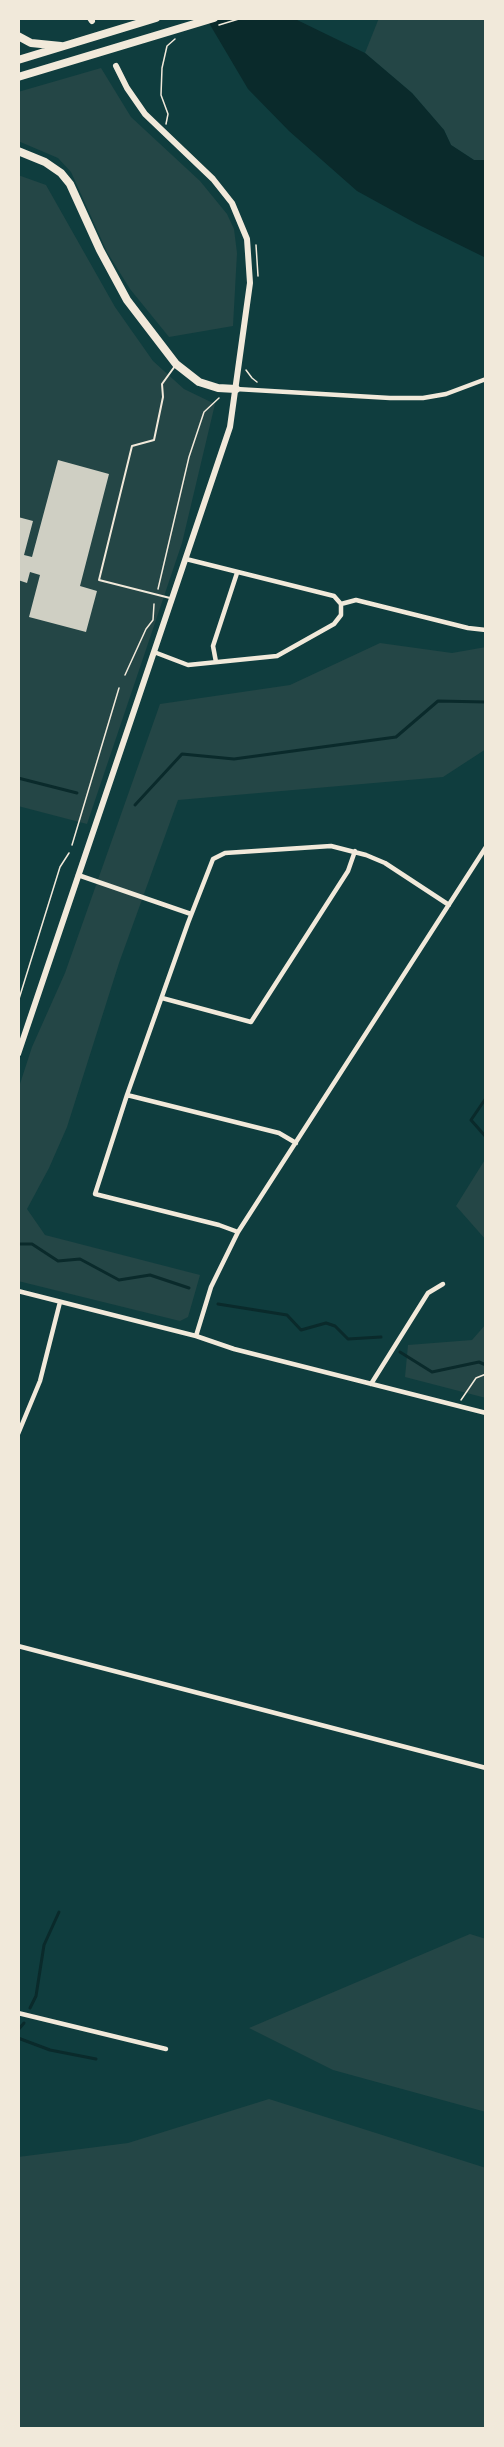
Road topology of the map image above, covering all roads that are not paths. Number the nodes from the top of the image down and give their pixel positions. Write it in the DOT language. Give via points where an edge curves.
graph roads {
  1 [pos="156,18"];
  2 [pos="214,18"];
  3 [pos="18,36"];
  4 [pos="65,46"];
  5 [pos="18,60"];
  6 [pos="116,66"];
  7 [pos="18,77"];
  8 [pos="18,151"];
  9 [pos="176,364"];
  10 [pos="486,380"];
  11 [pos="236,389"];
  12 [pos="186,559"];
  13 [pos="237,573"];
  14 [pos="172,598"];
  15 [pos="340,604"];
  16 [pos="486,630"];
  17 [pos="154,652"];
  18 [pos="216,662"];
  19 [pos="486,847"];
  20 [pos="355,851"];
  21 [pos="78,875"];
  22 [pos="449,905"];
  23 [pos="191,914"];
  24 [pos="162,998"];
  25 [pos="18,1054"];
  26 [pos="127,1095"];
  27 [pos="296,1143"];
  28 [pos="238,1232"];
  29 [pos="443,1284"];
  30 [pos="18,1291"];
  31 [pos="60,1302"];
  32 [pos="196,1336"];
  33 [pos="371,1384"];
  34 [pos="486,1413"];
  35 [pos="18,1434"];
  36 [pos="18,1646"];
  37 [pos="486,1768"];
  38 [pos="18,2013"];
  39 [pos="166,2049"];
  1 -- 4 [label="highway"];
  2 -- 7 [label="highway"];
  3 -- 4 [label="highway" via="31,43"];
  4 -- 5 [label="highway"];
  6 -- 11 [label="street" via="145,114 218,186 243,226 250,283"];
  8 -- 9 [label="highway" via="45,162 70,184 127,300"];
  9 -- 11 [label="highway" via="199,382"];
  9 -- 14 [label="lane" via="162,384 154,440 132,446 99,580"];
  10 -- 11 [label="street" via="423,398"];
  11 -- 12 [label="street" via="230,427"];
  12 -- 13 [label="street"];
  12 -- 14 [label="street"];
  13 -- 15 [label="street" via="334,596"];
  13 -- 18 [label="street" via="213,646"];
  14 -- 17 [label="street"];
  15 -- 16 [label="street" via="356,600"];
  15 -- 18 [label="street" via="338,620 281,654"];
  17 -- 18 [label="street" via="188,665"];
  17 -- 21 [label="street"];
  19 -- 22 [label="street"];
  20 -- 22 [label="street" via="385,863"];
  20 -- 23 [label="street" via="319,845 218,856 209,866"];
  20 -- 24 [label="street" via="348,871 252,1022"];
  21 -- 23 [label="street"];
  21 -- 25 [label="street"];
  22 -- 27 [label="street"];
  23 -- 24 [label="street"];
  24 -- 26 [label="street"];
  26 -- 27 [label="street" via="279,1133"];
  26 -- 28 [label="street" via="95,1194"];
  27 -- 28 [label="street"];
  28 -- 32 [label="street" via="214,1279"];
  29 -- 33 [label="street" via="428,1293"];
  30 -- 31 [label="street"];
  31 -- 32 [label="street"];
  31 -- 35 [label="street" via="40,1381"];
  32 -- 33 [label="street"];
  33 -- 34 [label="street"];
  36 -- 37 [label="street"];
  38 -- 39 [label="street"];
}
